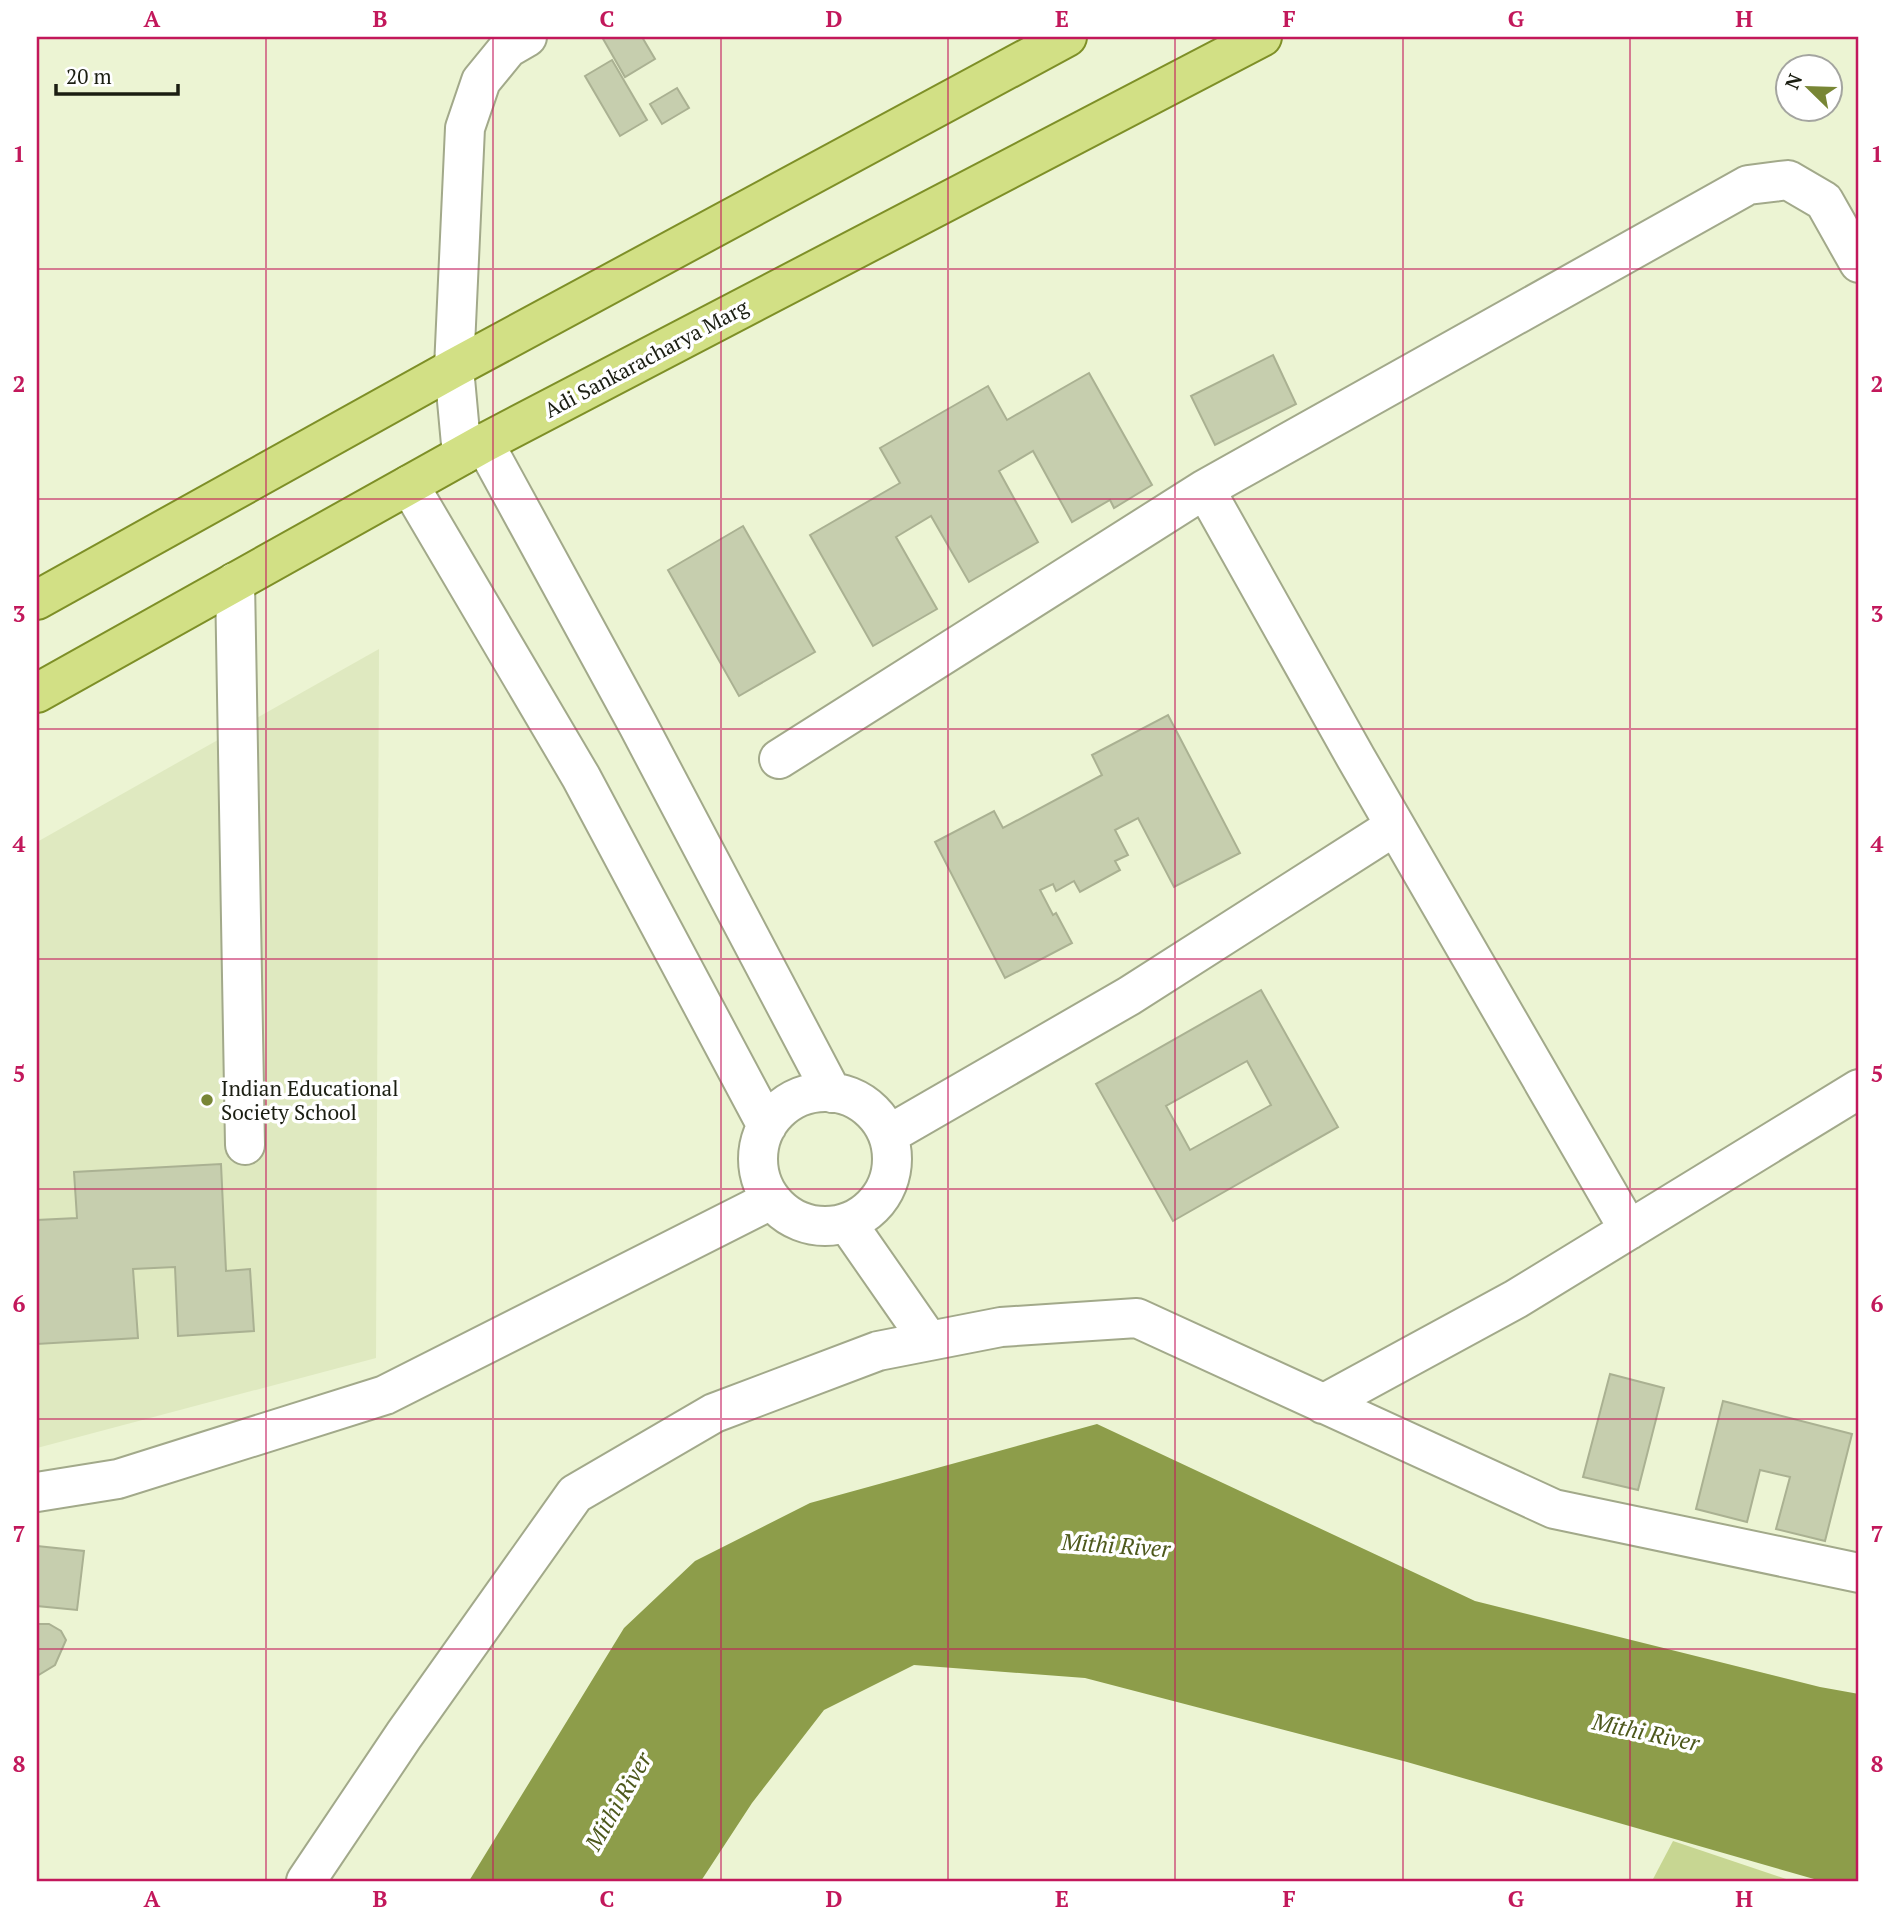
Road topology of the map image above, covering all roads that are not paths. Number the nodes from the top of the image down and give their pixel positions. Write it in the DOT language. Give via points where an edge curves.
graph roads {
  1 [pos="527,37"];
  2 [pos="1067,37"];
  3 [pos="1262,37"];
  4 [pos="1859,263"];
  5 [pos="454,368"];
  6 [pos="473,449"];
  7 [pos="409,485"];
  8 [pos="1205,489"];
  9 [pos="234,582"];
  10 [pos="37,600"];
  11 [pos="37,693"];
  12 [pos="779,759"];
  13 [pos="1395,826"];
  14 [pos="1859,1089"];
  15 [pos="832,1093"];
  16 [pos="767,1126"];
  17 [pos="888,1135"];
  18 [pos="245,1144"];
  19 [pos="771,1200"];
  20 [pos="846,1223"];
  21 [pos="1629,1230"];
  22 [pos="929,1341"];
  23 [pos="1323,1404"];
  24 [pos="37,1492"];
  25 [pos="1859,1573"];
  26 [pos="306,1881"];
  1 -- 5 [label="street" via="508,48 481,81 465,128"];
  2 -- 5 [label="main road"];
  3 -- 6 [label="main road, Adi Sankaracharya Marg"];
  4 -- 8 [label="street" via="1824,201 1788,180 1748,185"];
  5 -- 6 [label="street"];
  5 -- 10 [label="main road"];
  6 -- 7 [label="main road, Adi Sankaracharya Marg"];
  6 -- 15 [label="street" via="638,725"];
  7 -- 9 [label="main road, Adi Sankaracharya Marg"];
  7 -- 16 [label="street" via="581,777"];
  8 -- 12 [label="street"];
  8 -- 13 [label="street"];
  9 -- 11 [label="main road, Adi Sankaracharya Marg"];
  9 -- 18 [label="street"];
  13 -- 17 [label="street" via="1129,996"];
  13 -- 21 [label="street"];
  14 -- 21 [label="street"];
  15 -- 16 [label="street" via="795,1099"];
  15 -- 17 [label="street" via="866,1106"];
  16 -- 19 [label="street" via="758,1163"];
  17 -- 20 [label="street" via="890,1178 866,1213"];
  19 -- 20 [label="street" via="786,1215 805,1224 826,1227"];
  19 -- 24 [label="street" via="386,1395 118,1479"];
  20 -- 22 [label="street"];
  21 -- 23 [label="street" via="1516,1300"];
  22 -- 23 [label="street" via="1001,1327 1138,1318"];
  22 -- 26 [label="street" via="878,1351 714,1413 575,1494"];
  23 -- 25 [label="street" via="1554,1509"];
}
